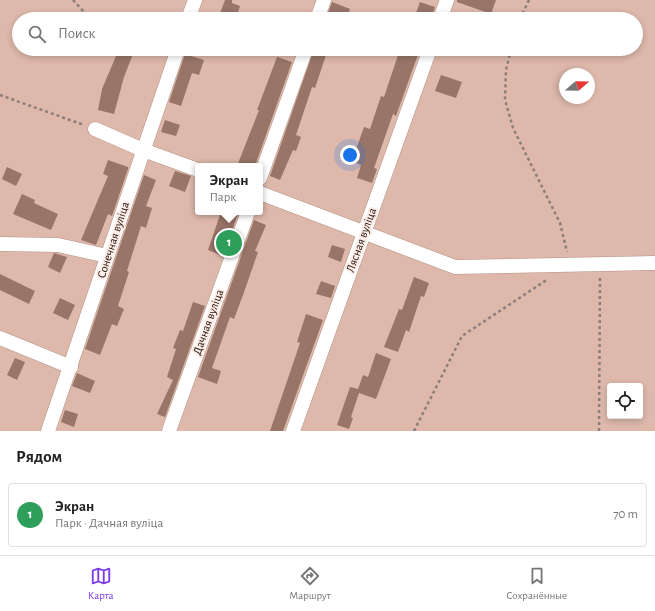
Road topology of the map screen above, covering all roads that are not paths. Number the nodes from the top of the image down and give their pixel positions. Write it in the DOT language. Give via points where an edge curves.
graph roads {
  1 [pos="195,0"];
  2 [pos="324,0"];
  3 [pos="447,0"];
  4 [pos="191,12"];
  5 [pos="320,12"];
  6 [pos="443,12"];
  7 [pos="176,56"];
  8 [pos="304,56"];
  9 [pos="427,56"];
  10 [pos="95,129"];
  11 [pos="143,150"];
  12 [pos="195,169"];
  13 [pos="263,170"];
  14 [pos="263,194"];
  15 [pos="247,215"];
  16 [pos="364,233"];
  17 [pos="0,244"];
  18 [pos="108,256"];
  19 [pos="655,263"];
  20 [pos="0,338"];
  21 [pos="70,367"];
  22 [pos="48,431"];
  23 [pos="169,431"];
  24 [pos="293,431"];
  1 -- 4 [label="street"];
  2 -- 5 [label="street"];
  3 -- 6 [label="street"];
  7 -- 11 [label="street, Сонечная вуліца"];
  8 -- 13 [label="street"];
  9 -- 16 [label="street, Лясная вуліца"];
  10 -- 11 [label="street"];
  11 -- 12 [label="street"];
  11 -- 18 [label="street, Сонечная вуліца"];
  14 -- 16 [label="street"];
  15 -- 23 [label="street, Дачная вуліца"];
  16 -- 19 [label="street" via="455,267"];
  16 -- 24 [label="street, Лясная вуліца"];
  17 -- 18 [label="street" via="58,245"];
  18 -- 21 [label="street, Сонечная вуліца"];
  20 -- 21 [label="street"];
  21 -- 22 [label="street, Сонечная вуліца"];
}
